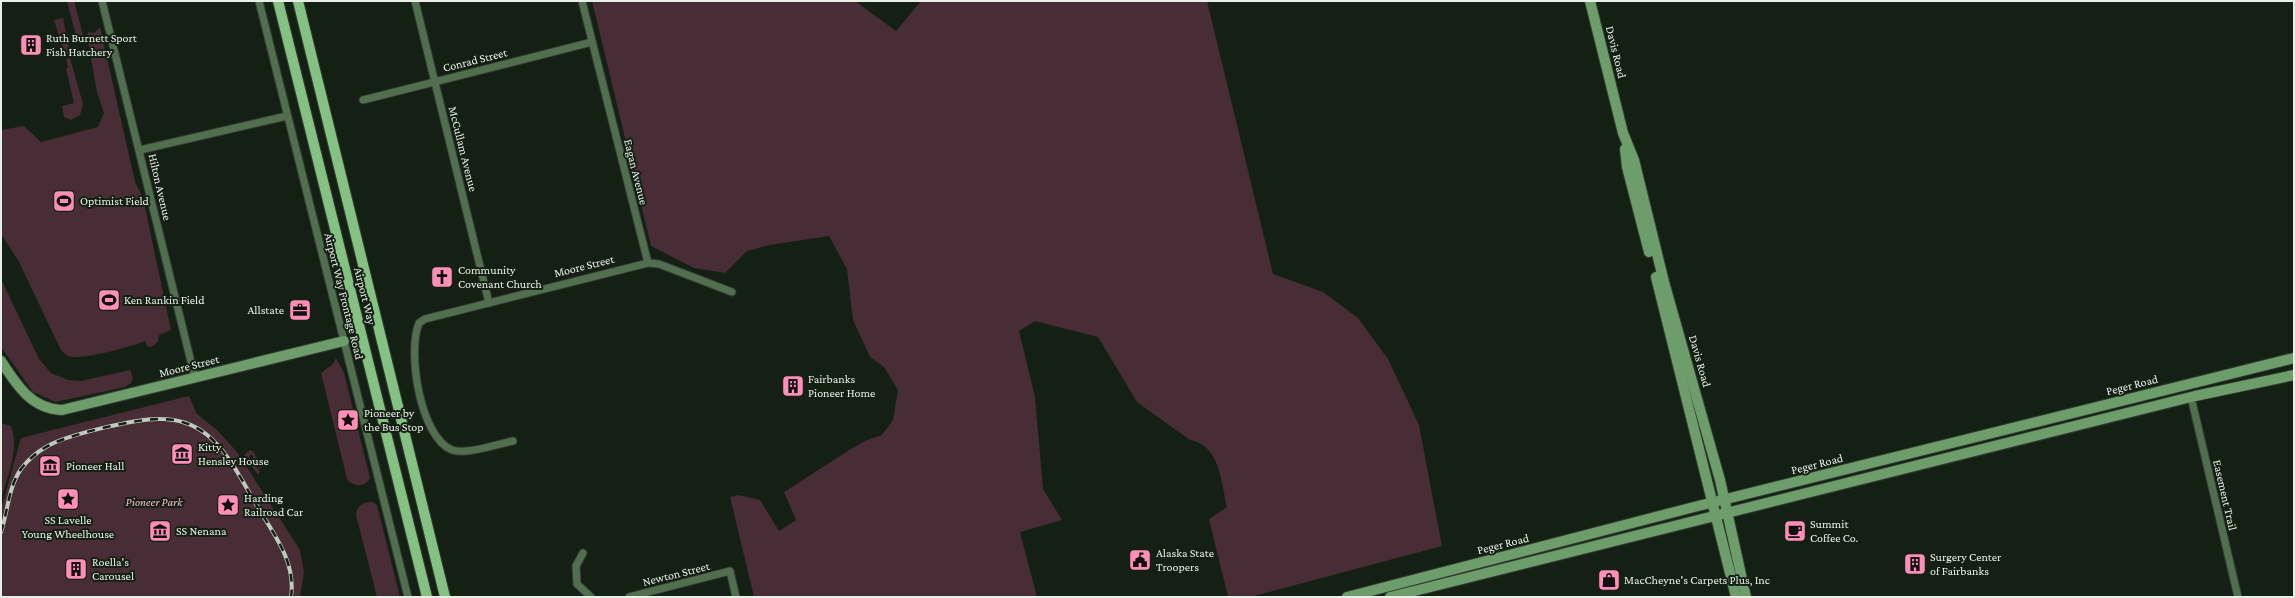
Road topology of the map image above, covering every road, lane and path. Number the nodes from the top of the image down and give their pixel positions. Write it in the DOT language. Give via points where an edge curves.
graph roads {
  1 [pos="102,1"];
  2 [pos="259,1"];
  3 [pos="278,1"];
  4 [pos="298,1"];
  5 [pos="415,1"];
  6 [pos="582,1"];
  7 [pos="1590,1"];
  8 [pos="592,42"];
  9 [pos="435,82"];
  10 [pos="364,100"];
  11 [pos="287,116"];
  12 [pos="1623,133"];
  13 [pos="140,150"];
  14 [pos="648,263"];
  15 [pos="732,292"];
  16 [pos="489,303"];
  17 [pos="344,341"];
  18 [pos="2294,358"];
  19 [pos="1,361"];
  20 [pos="2294,375"];
  21 [pos="195,378"];
  22 [pos="2191,397"];
  23 [pos="512,441"];
  24 [pos="1724,500"];
  25 [pos="1712,503"];
  26 [pos="1727,513"];
  27 [pos="1716,516"];
  28 [pos="583,553"];
  29 [pos="1389,586"];
  30 [pos="408,597"];
  31 [pos="427,597"];
  32 [pos="445,597"];
  33 [pos="591,597"];
  34 [pos="629,597"];
  35 [pos="736,597"];
  36 [pos="1347,597"];
  37 [pos="1391,597"];
  38 [pos="1736,597"];
  39 [pos="1746,597"];
  40 [pos="2238,597"];
  1 -- 13 [label="street, Hilton Avenue"];
  2 -- 11 [label="street, Airport Way Frontage Road"];
  3 -- 31 [label="main road, Airport Way"];
  4 -- 32 [label="main road, Airport Way"];
  5 -- 9 [label="street, McCullam Avenue"];
  6 -- 8 [label="street, Eagan Avenue"];
  7 -- 12 [label="main road, Davis Road"];
  8 -- 9 [label="street, Conrad Street"];
  8 -- 14 [label="street, Eagan Avenue"];
  9 -- 10 [label="street, Conrad Street"];
  9 -- 16 [label="street, McCullam Avenue"];
  11 -- 13 [label="street"];
  11 -- 17 [label="street, Airport Way Frontage Road"];
  12 -- 24 [label="main road, Davis Road" via="1634,160 1664,282"];
  12 -- 25 [label="main road, Davis Road" via="1627,167"];
  13 -- 21 [label="street, Hilton Avenue"];
  14 -- 15 [label="street" via="659,264"];
  14 -- 16 [label="street, Moore Street"];
  16 -- 23 [label="street, Moore Street" via="425,319 419,324 415,342 416,371 430,429 442,443 453,450 464,451"];
  17 -- 21 [label="main road, Moore Street"];
  17 -- 30 [label="street, Airport Way Frontage Road"];
  18 -- 24 [label="main road, Peger Road"];
  19 -- 21 [label="main road, Moore Street" via="22,391 41,406 55,410 68,410"];
  20 -- 22 [label="main road, Peger Road"];
  22 -- 26 [label="main road, Peger Road"];
  22 -- 40 [label="street, Easement Trail"];
  24 -- 25 [label="main road, Peger Road"];
  24 -- 26 [label="main road, Davis Road"];
  25 -- 27 [label="main road, Davis Road"];
  25 -- 29 [label="main road, Peger Road"];
  26 -- 27 [label="main road, Peger Road"];
  26 -- 39 [label="main road, Davis Road"];
  27 -- 37 [label="main road, Peger Road"];
  27 -- 38 [label="main road, Davis Road"];
  28 -- 33 [label="street" via="576,566 577,584"];
  29 -- 36 [label="main road, Peger Road"];
  29 -- 37 [label="street"];
  34 -- 35 [label="street, Newton Street" via="730,571"];
}
